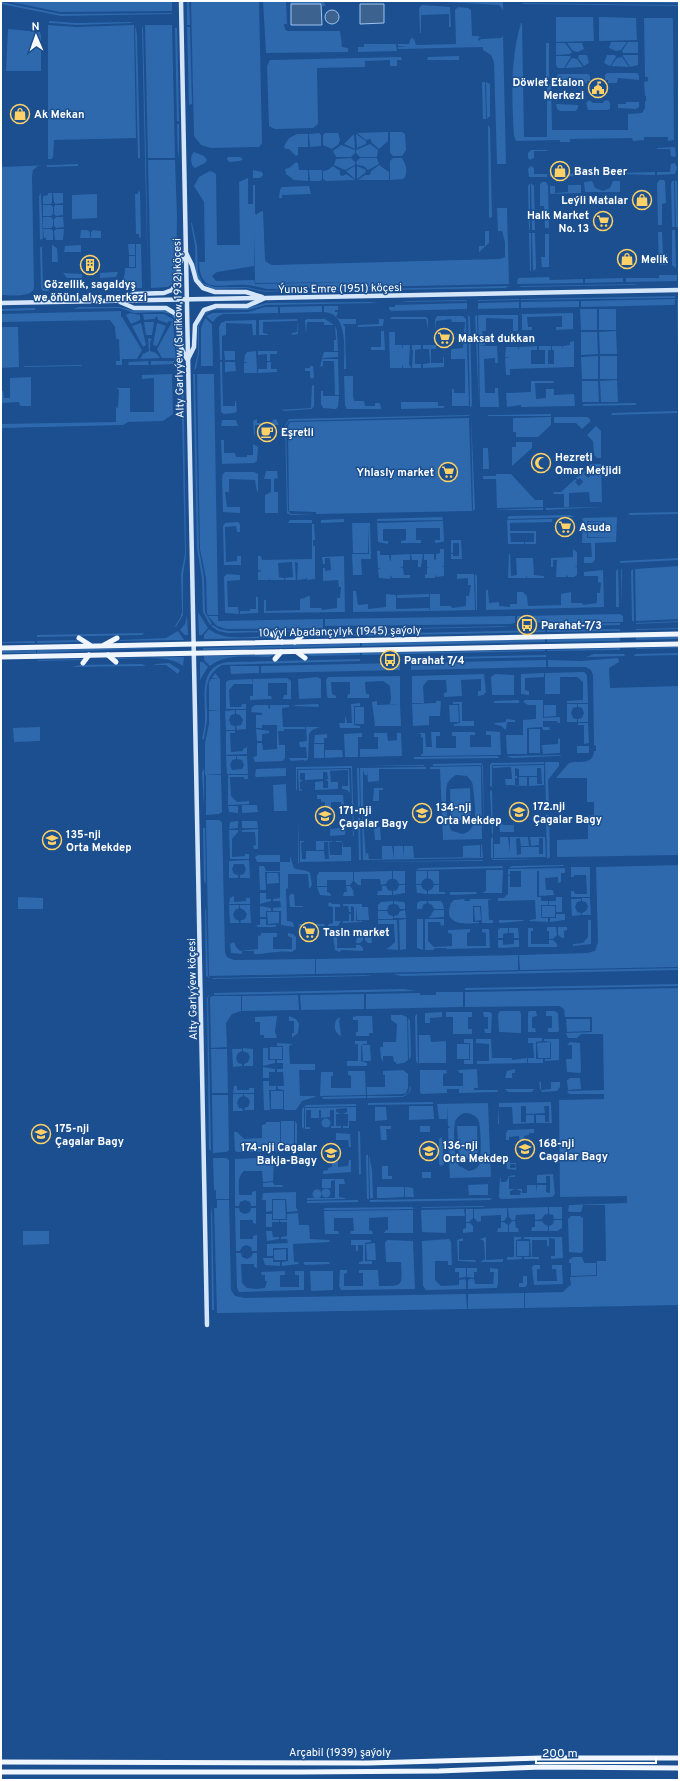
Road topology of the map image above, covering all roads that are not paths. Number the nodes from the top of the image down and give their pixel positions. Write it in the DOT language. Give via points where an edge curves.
graph roads {
  1 [pos="180,1"];
  2 [pos="186,251"];
  3 [pos="679,290"];
  4 [pos="267,298"];
  5 [pos="186,300"];
  6 [pos="118,301"];
  7 [pos="1,303"];
  8 [pos="188,360"];
  9 [pos="305,633"];
  10 [pos="272,634"];
  11 [pos="679,634"];
  12 [pos="79,638"];
  13 [pos="117,638"];
  14 [pos="282,642"];
  15 [pos="295,642"];
  16 [pos="194,644"];
  17 [pos="679,644"];
  18 [pos="91,646"];
  19 [pos="104,646"];
  20 [pos="1,648"];
  21 [pos="282,652"];
  22 [pos="297,652"];
  23 [pos="194,654"];
  24 [pos="89,655"];
  25 [pos="108,655"];
  26 [pos="1,657"];
  27 [pos="305,658"];
  28 [pos="274,659"];
  29 [pos="116,662"];
  30 [pos="83,663"];
  31 [pos="207,1325"];
  32 [pos="679,1758"];
  33 [pos="1,1762"];
  34 [pos="679,1768"];
  35 [pos="1,1772"];
  1 -- 2 [label="street, Alty Garlyýew (Surikow, 1932) köçesi"];
  2 -- 4 [label="street" via="196,280 203,288 215,292 246,292"];
  2 -- 5 [label="street, Alty Garlyýew (Surikow, 1932) köçesi"];
  2 -- 6 [label="street" via="179,265 178,281 172,290 164,293 134,294"];
  3 -- 4 [label="street, Ýunus Emre (1951) köçesi"];
  4 -- 5 [label="street, Ýunus Emre (1951) köçesi"];
  4 -- 8 [label="street" via="247,306 213,306 204,310 195,325 194,347"];
  5 -- 6 [label="street, Ýunus Emre (1951) köçesi"];
  5 -- 8 [label="street, Alty Garlyýew (Surikow, 1932) köçesi"];
  6 -- 7 [label="street, Ýunus Emre (1951) köçesi"];
  6 -- 8 [label="street" via="134,308 163,308 176,314 180,323 181,348"];
  8 -- 16 [label="street, Alty Garlyýew (Surikow, 1932) köçesi"];
  9 -- 15 [label="main road"];
  10 -- 14 [label="main road"];
  11 -- 15 [label="main road, 10 ýyl Abadançylyk (1945) şaýoly"];
  12 -- 18 [label="main road"];
  13 -- 19 [label="main road"];
  14 -- 15 [label="main road, 10 ýyl Abadançylyk (1945) şaýoly"];
  14 -- 16 [label="main road, 10 ýyl Abadançylyk (1945) şaýoly"];
  16 -- 19 [label="main road, 10 ýyl Abadançylyk (1945) şaýoly"];
  16 -- 23 [label="street, Alty Garlyýew (Surikow, 1932) köçesi"];
  17 -- 22 [label="main road, 10 ýyl Abadançylyk (1945) şaýoly"];
  18 -- 19 [label="main road, 10 ýyl Abadançylyk (1945) şaýoly"];
  18 -- 20 [label="main road, 10 ýyl Abadançylyk (1945) şaýoly"];
  21 -- 22 [label="main road, 10 ýyl Abadançylyk (1945) şaýoly"];
  21 -- 23 [label="main road, 10 ýyl Abadançylyk (1945) şaýoly"];
  21 -- 28 [label="main road"];
  22 -- 27 [label="main road"];
  23 -- 25 [label="main road, 10 ýyl Abadançylyk (1945) şaýoly"];
  23 -- 31 [label="street, Alty Garlyýew köçesi"];
  24 -- 25 [label="main road, 10 ýyl Abadançylyk (1945) şaýoly"];
  24 -- 26 [label="main road, 10 ýyl Abadançylyk (1945) şaýoly"];
  24 -- 30 [label="main road"];
  25 -- 29 [label="main road"];
  32 -- 33 [label="main road, Arçabil (1939) şaýoly" via="541,1758 368,1763"];
  34 -- 35 [label="main road, Arçabil (1939) şaýoly"];
}
